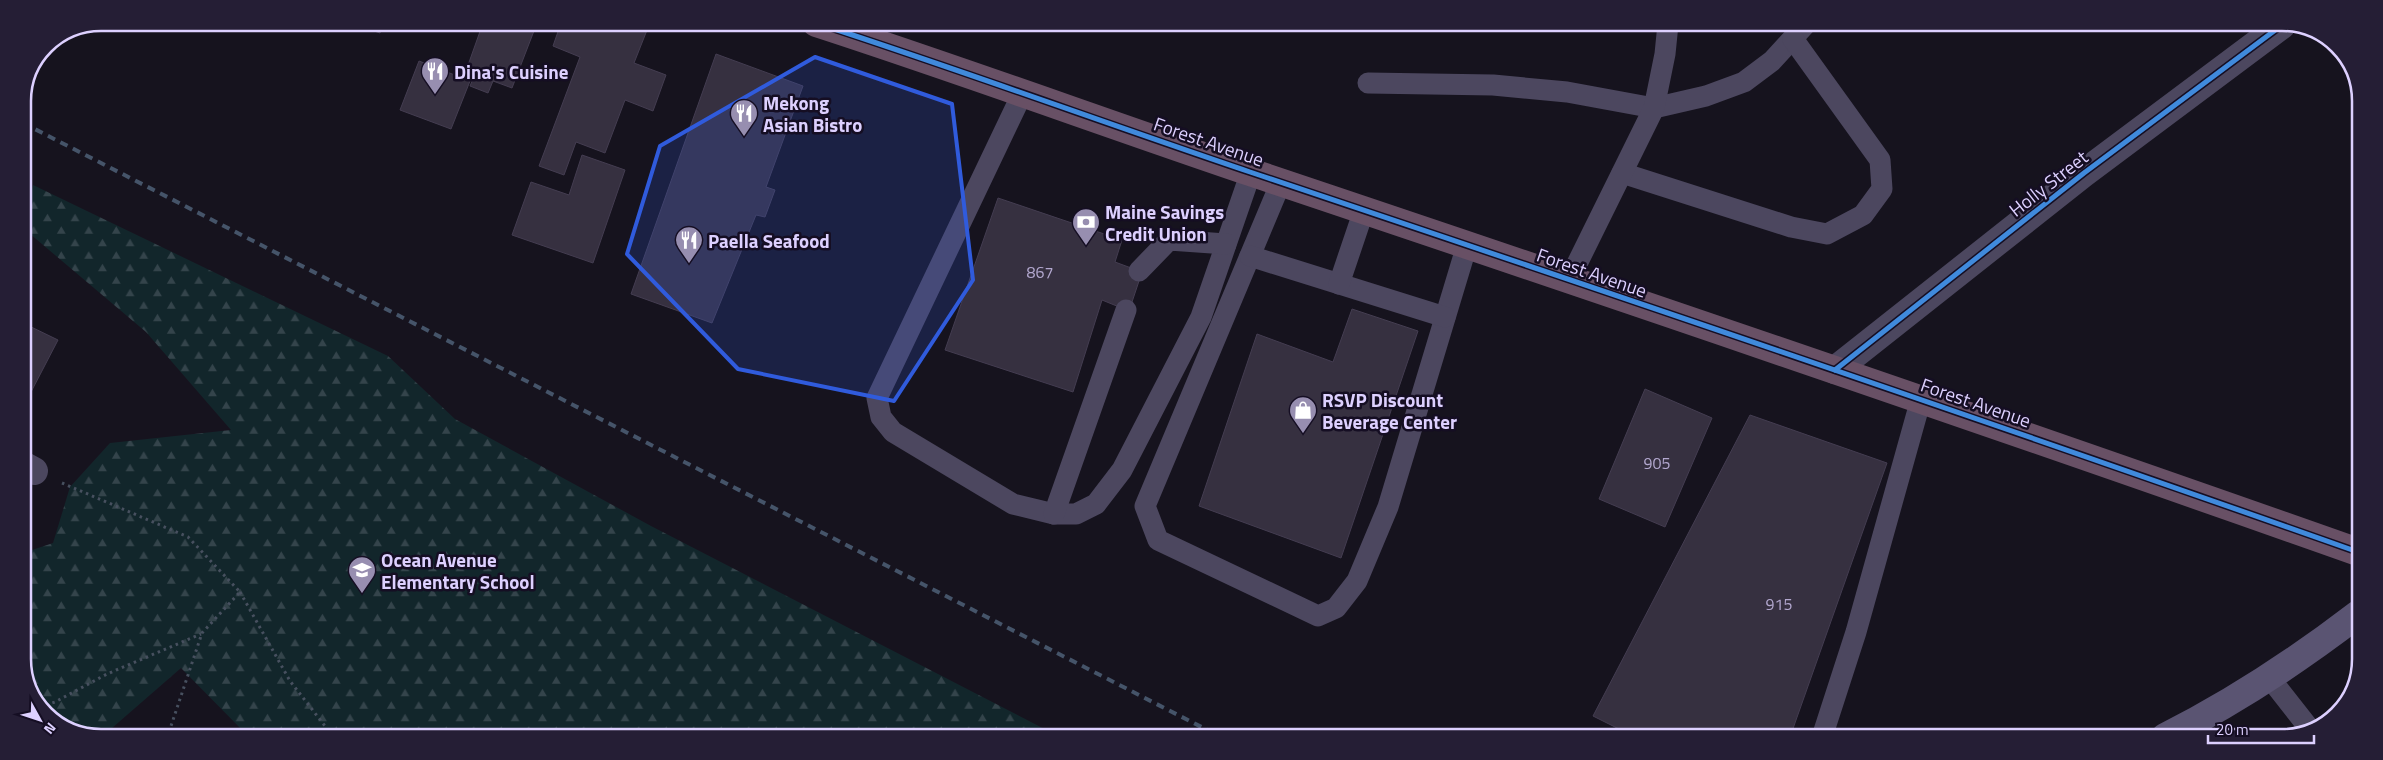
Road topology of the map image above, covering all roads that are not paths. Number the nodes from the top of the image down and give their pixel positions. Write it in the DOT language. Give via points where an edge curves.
graph roads {
  1 [pos="840,31"];
  2 [pos="1667,31"];
  3 [pos="2274,31"];
  4 [pos="1799,32"];
  5 [pos="1368,83"];
  6 [pos="1023,92"];
  7 [pos="1654,108"];
  8 [pos="1251,172"];
  9 [pos="1622,173"];
  10 [pos="1281,182"];
  11 [pos="1364,210"];
  12 [pos="1226,244"];
  13 [pos="1466,245"];
  14 [pos="1250,256"];
  15 [pos="1139,271"];
  16 [pos="1569,280"];
  17 [pos="1339,284"];
  18 [pos="1126,310"];
  19 [pos="1445,317"];
  20 [pos="1836,370"];
  21 [pos="1921,399"];
  22 [pos="1054,514"];
  23 [pos="2352,550"];
  24 [pos="2352,618"];
  25 [pos="2269,677"];
  26 [pos="2306,724"];
  27 [pos="1825,729"];
  28 [pos="2182,729"];
  1 -- 6 [label="highway, Forest Avenue"];
  2 -- 7 [label="lane"];
  3 -- 20 [label="street, Holly Street" via="2084,173"];
  4 -- 7 [label="lane" via="1772,61 1744,82 1706,96"];
  4 -- 9 [label="lane" via="1880,160 1882,190 1862,215 1827,234 1791,227"];
  5 -- 7 [label="lane" via="1493,85 1567,92"];
  6 -- 8 [label="highway, Forest Avenue"];
  6 -- 22 [label="lane" via="877,398 880,417 893,432 1013,504"];
  7 -- 9 [label="lane"];
  8 -- 10 [label="highway, Forest Avenue"];
  8 -- 12 [label="lane"];
  9 -- 16 [label="lane"];
  10 -- 11 [label="highway, Forest Avenue"];
  10 -- 14 [label="lane"];
  11 -- 13 [label="highway, Forest Avenue"];
  11 -- 17 [label="lane"];
  12 -- 15 [label="lane" via="1169,240"];
  12 -- 22 [label="lane" via="1201,316 1122,470 1096,504 1076,514"];
  13 -- 16 [label="highway, Forest Avenue"];
  13 -- 19 [label="lane"];
  14 -- 17 [label="lane"];
  14 -- 19 [label="lane" via="1145,506 1158,540 1318,616 1336,608 1357,581 1388,507"];
  16 -- 20 [label="highway, Forest Avenue"];
  17 -- 19 [label="lane"];
  18 -- 22 [label="lane"];
  20 -- 21 [label="highway, Forest Avenue"];
  21 -- 23 [label="highway, Forest Avenue"];
  21 -- 27 [label="lane" via="1856,632"];
  24 -- 25 [label="street"];
  25 -- 26 [label="lane"];
  25 -- 28 [label="street"];
}
